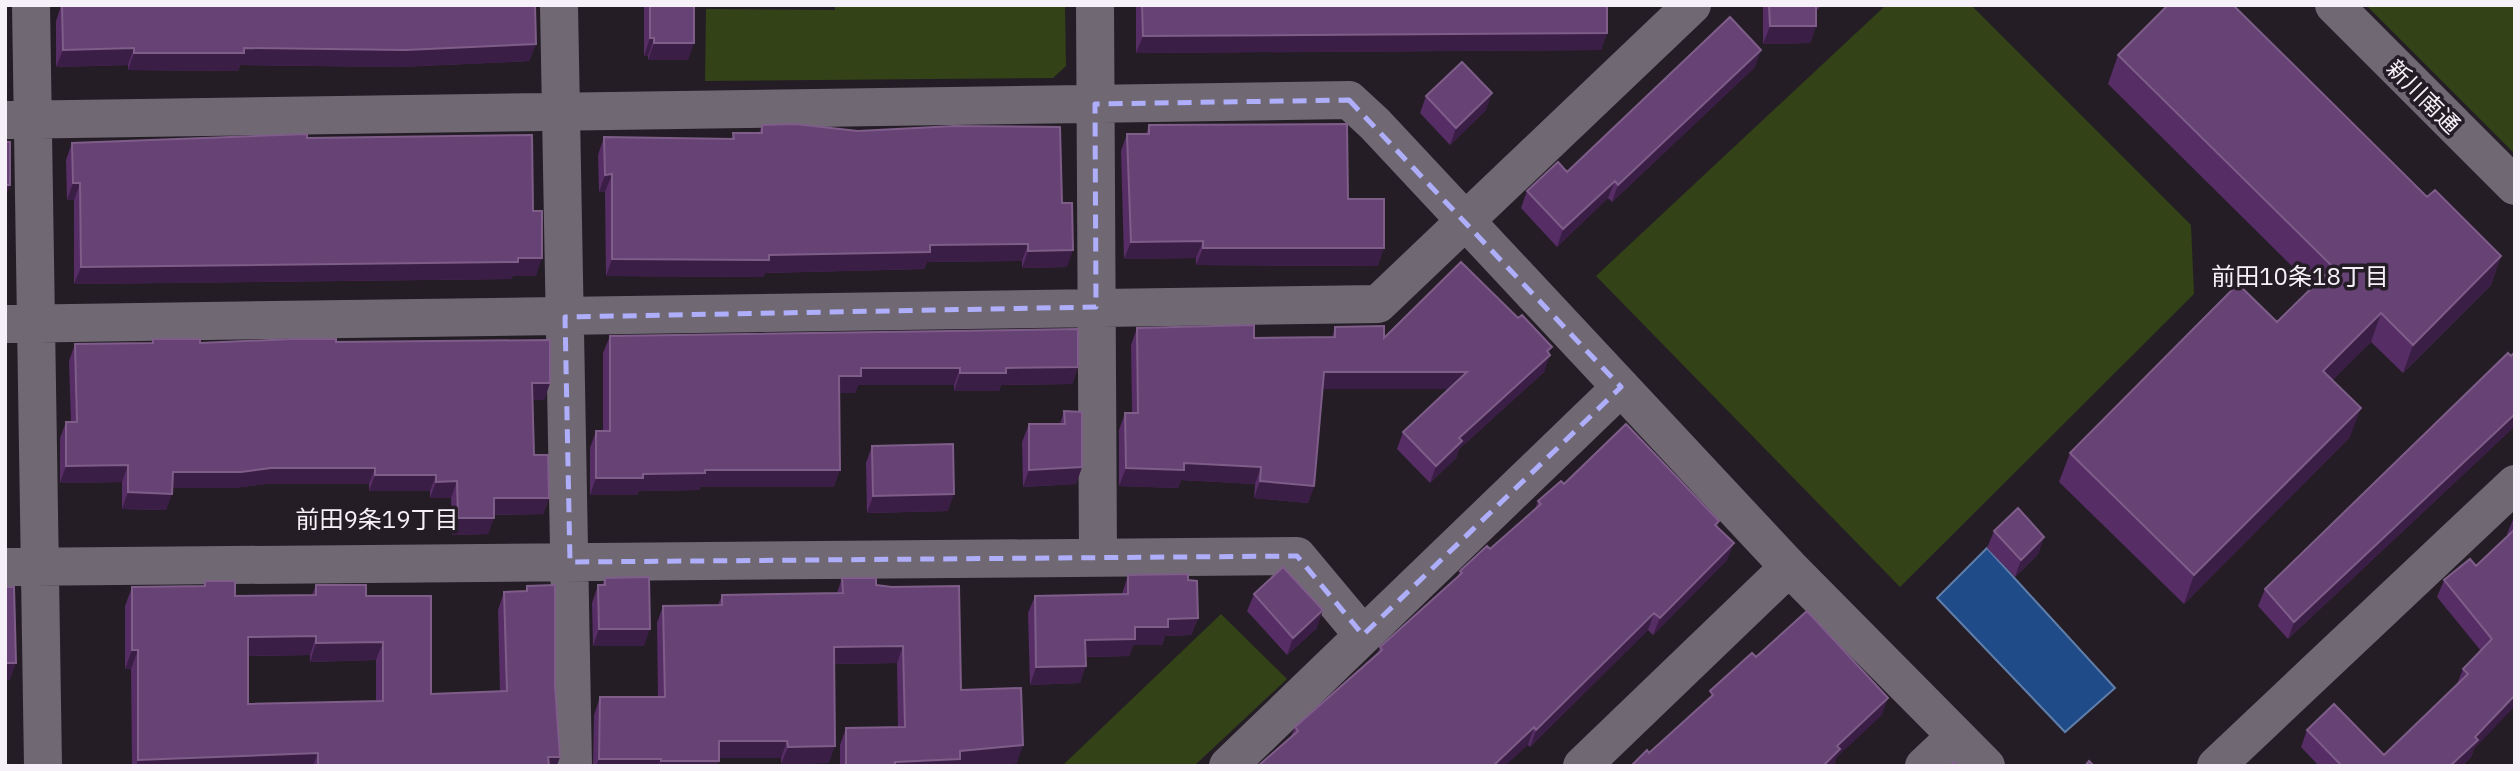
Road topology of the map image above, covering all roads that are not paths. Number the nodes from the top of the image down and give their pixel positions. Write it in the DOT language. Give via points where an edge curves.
graph roads {
  1 [pos="31,5"];
  2 [pos="559,5"];
  3 [pos="1095,5"];
  4 [pos="1692,5"];
  5 [pos="2334,5"];
  6 [pos="1095,104"];
  7 [pos="561,112"];
  8 [pos="19,120"];
  9 [pos="2515,186"];
  10 [pos="1465,220"];
  11 [pos="1096,307"];
  12 [pos="565,317"];
  13 [pos="21,324"];
  14 [pos="1620,387"];
  15 [pos="2515,484"];
  16 [pos="1098,558"];
  17 [pos="570,562"];
  18 [pos="23,567"];
  19 [pos="1789,567"];
  20 [pos="1363,635"];
  21 [pos="1956,736"];
  22 [pos="43,766"];
  23 [pos="573,766"];
  24 [pos="1228,766"];
  25 [pos="1582,766"];
  26 [pos="1924,766"];
  27 [pos="1986,766"];
  28 [pos="2216,766"];
  1 -- 8 [label="street"];
  2 -- 7 [label="street"];
  3 -- 6 [label="street"];
  4 -- 10 [label="street"];
  5 -- 9 [label="street, 新川南通"];
  6 -- 7 [label="street"];
  6 -- 10 [label="street" via="1349,100"];
  6 -- 11 [label="street"];
  7 -- 8 [label="street"];
  7 -- 12 [label="street"];
  8 -- 13 [label="street"];
  10 -- 11 [label="street" via="1378,304"];
  10 -- 14 [label="street"];
  11 -- 12 [label="street"];
  11 -- 16 [label="street"];
  12 -- 13 [label="street"];
  12 -- 17 [label="street"];
  13 -- 18 [label="street"];
  14 -- 19 [label="street"];
  14 -- 20 [label="street"];
  15 -- 28 [label="street"];
  16 -- 17 [label="street"];
  16 -- 20 [label="street" via="1297,556"];
  17 -- 18 [label="street"];
  17 -- 23 [label="street"];
  18 -- 22 [label="street"];
  19 -- 21 [label="street"];
  19 -- 25 [label="street"];
  20 -- 24 [label="street"];
  21 -- 26 [label="street"];
  21 -- 27 [label="street"];
}
